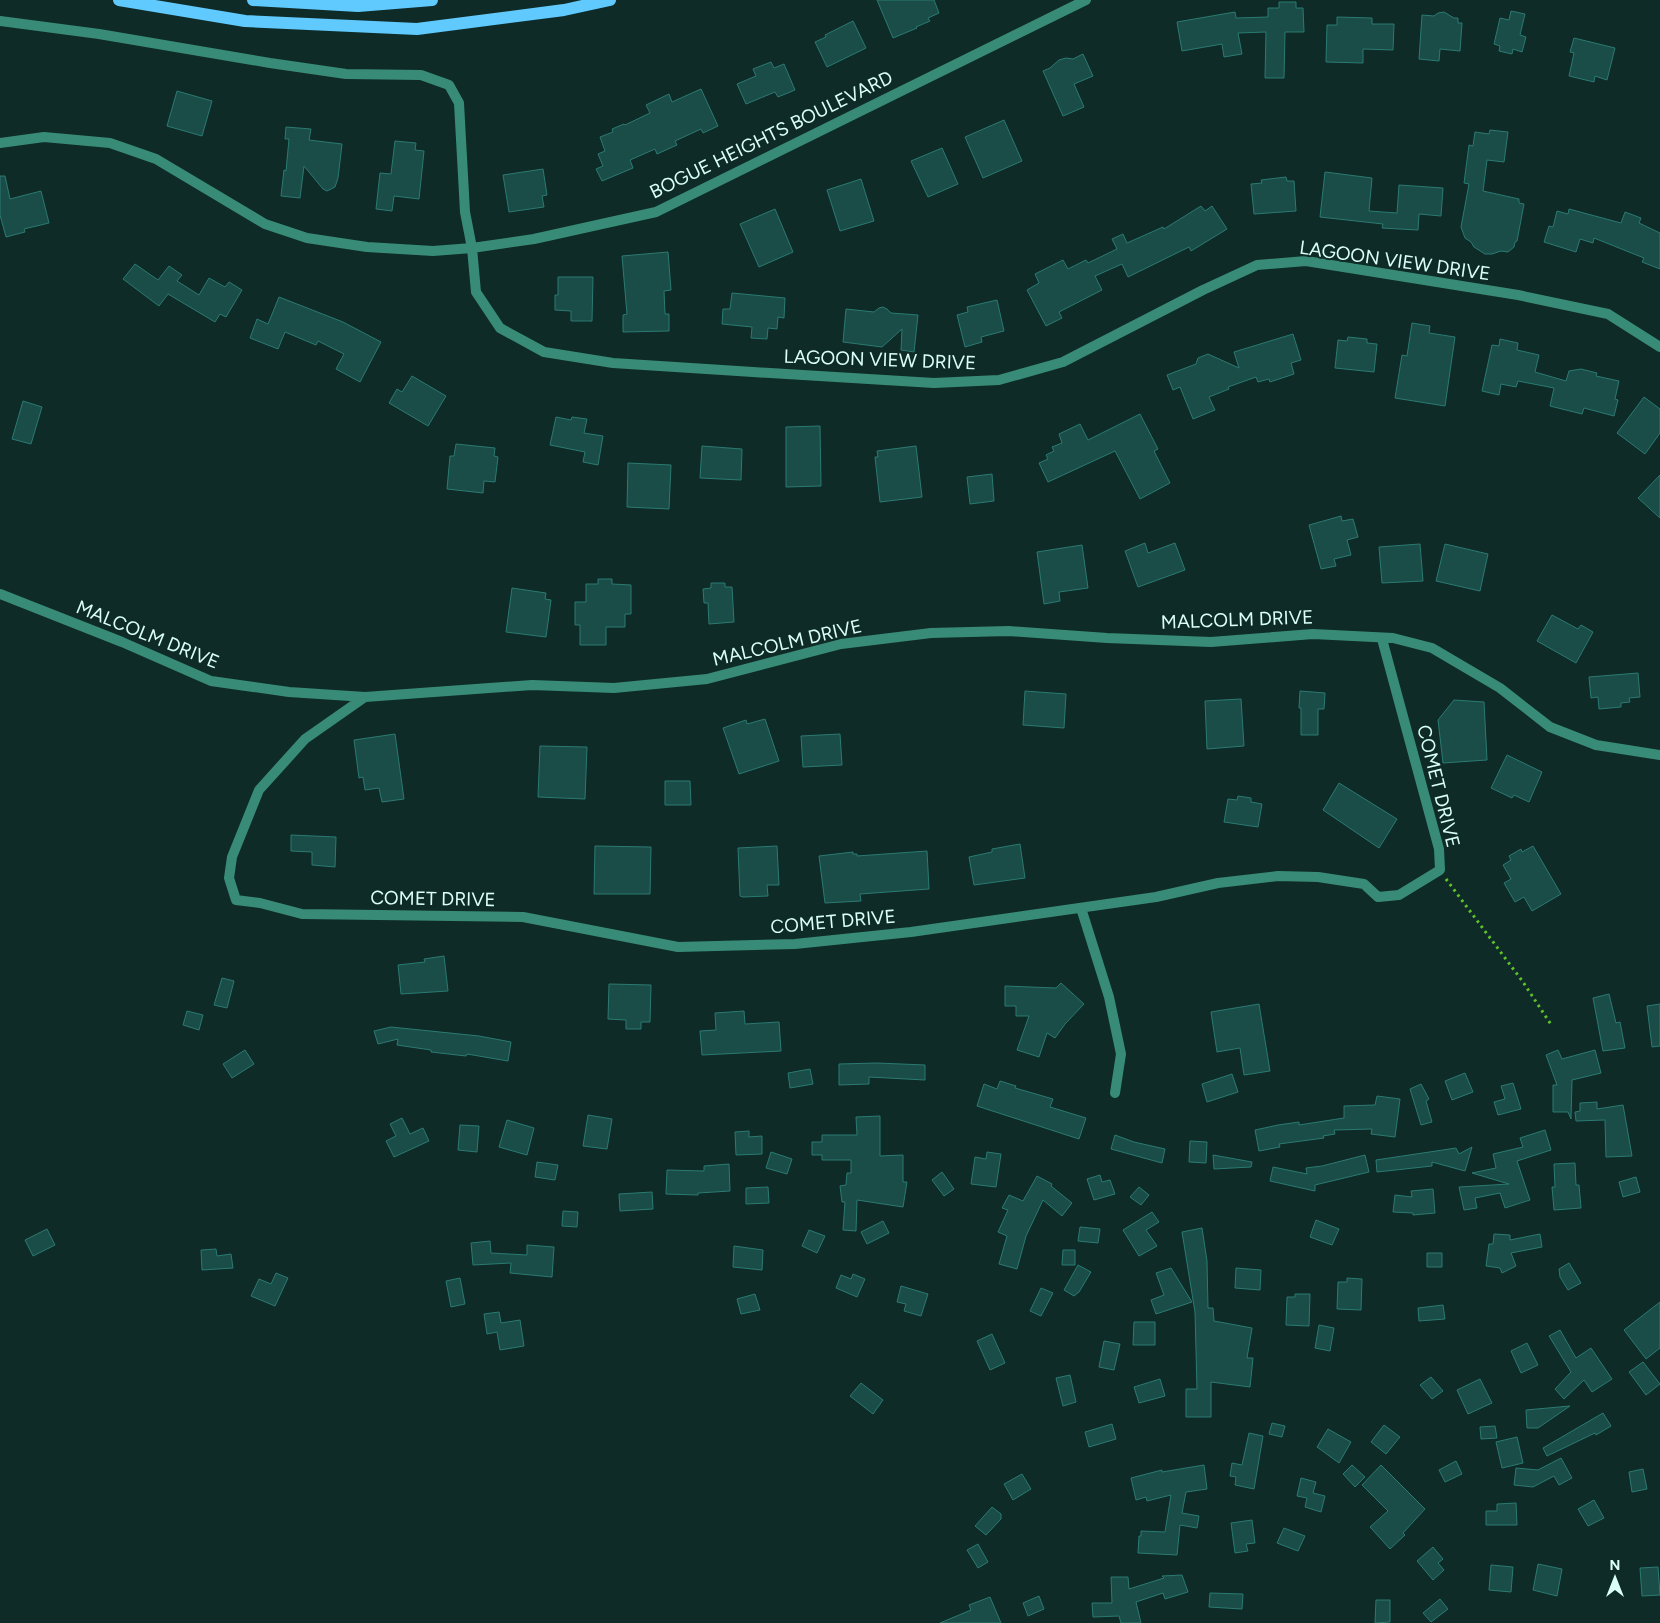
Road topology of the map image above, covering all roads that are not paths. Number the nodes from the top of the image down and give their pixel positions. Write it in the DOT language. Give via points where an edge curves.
graph roads {
  1 [pos="119,0"];
  2 [pos="253,0"];
  3 [pos="432,0"];
  4 [pos="610,0"];
  5 [pos="1086,0"];
  6 [pos="0,21"];
  7 [pos="0,143"];
  8 [pos="472,248"];
  9 [pos="1660,347"];
  10 [pos="0,594"];
  11 [pos="1382,639"];
  12 [pos="365,697"];
  13 [pos="1660,755"];
  14 [pos="1081,908"];
  15 [pos="1115,1093"];
  1 -- 4 [label="main road" via="245,21 417,28 564,10"];
  2 -- 3 [label="main road" via="358,6"];
  5 -- 8 [label="street, BOGUE HEIGHTS BOULEVARD" via="656,212 534,239"];
  6 -- 8 [label="street, LAGOON VIEW DRIVE" via="346,74 421,75 449,85 459,103 466,212"];
  7 -- 8 [label="street, BOGUE HEIGHTS BOULEVARD" via="44,137 110,143 156,159 265,224 307,238 367,248 433,251"];
  8 -- 9 [label="street, LAGOON VIEW DRIVE" via="476,292 500,328 544,352 613,363 934,383 999,380 1063,362 1256,265 1306,261 1518,295 1608,314"];
  10 -- 12 [label="street, MALCOLM DRIVE" via="211,681 289,692"];
  11 -- 12 [label="street, MALCOLM DRIVE" via="1313,634 1211,642 1009,631 931,633 841,644 707,679 614,688 532,685"];
  11 -- 13 [label="street, MALCOLM DRIVE" via="1393,638 1432,648 1500,688 1550,726 1596,745"];
  11 -- 14 [label="street, COMET DRIVE" via="1431,813 1440,870 1399,895 1378,898 1364,884 1318,877 1278,876 1218,883 1156,897"];
  12 -- 14 [label="street, COMET DRIVE" via="304,739 259,790 232,857 230,878 236,900 302,914 523,917 678,946 794,944 911,932"];
  14 -- 15 [label="street" via="1109,997 1121,1054"];
}
